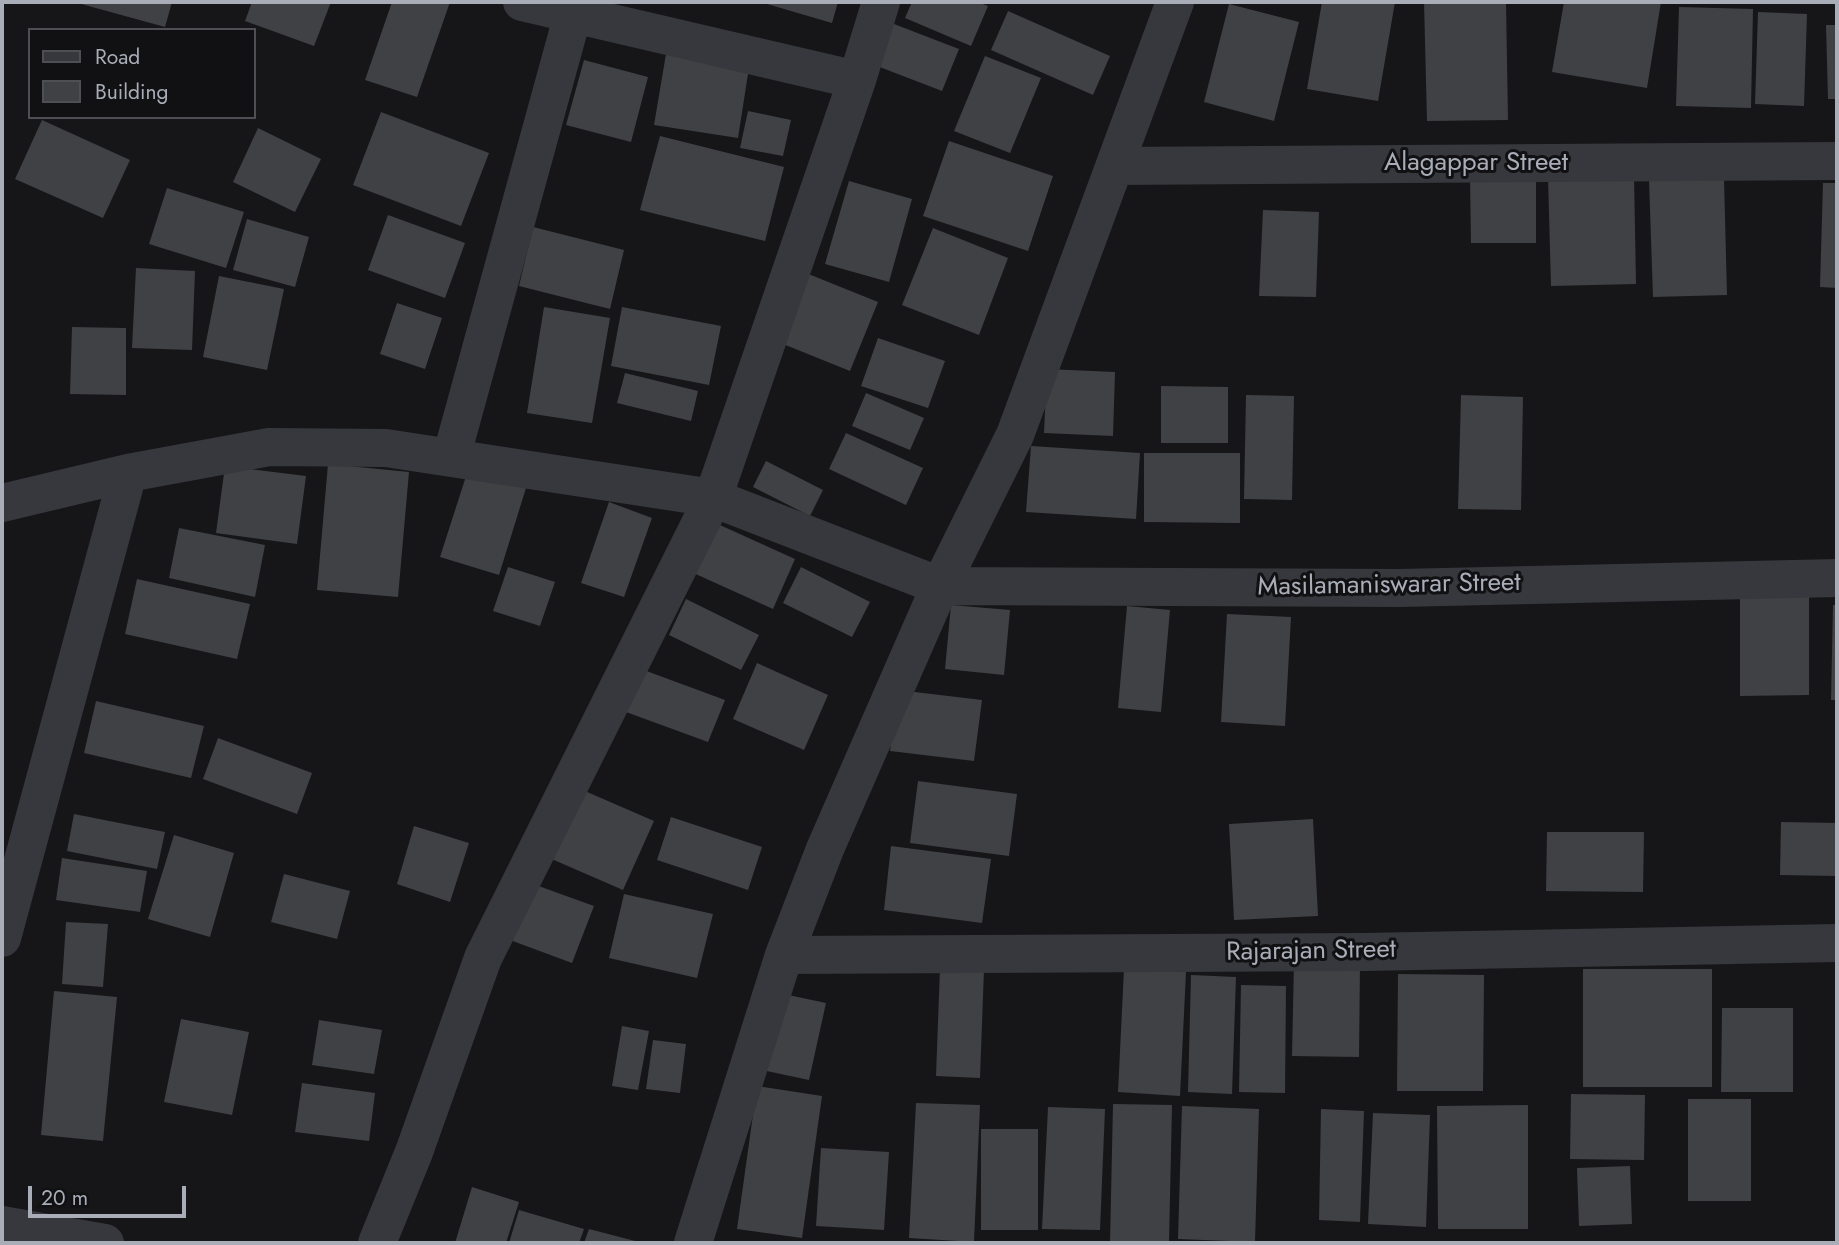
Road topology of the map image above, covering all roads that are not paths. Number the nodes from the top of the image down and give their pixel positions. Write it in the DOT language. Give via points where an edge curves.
graph roads {
  1 [pos="522,2"];
  2 [pos="881,2"];
  3 [pos="1175,2"];
  4 [pos="573,14"];
  5 [pos="857,80"];
  6 [pos="1837,161"];
  7 [pos="1115,166"];
  8 [pos="451,458"];
  9 [pos="128,472"];
  10 [pos="713,498"];
  11 [pos="2,503"];
  12 [pos="1837,578"];
  13 [pos="940,586"];
  14 [pos="2,938"];
  15 [pos="1837,943"];
  16 [pos="784,956"];
  17 [pos="2,1225"];
  18 [pos="105,1243"];
  19 [pos="377,1243"];
  20 [pos="692,1243"];
  1 -- 4 [label="street"];
  2 -- 5 [label="street"];
  3 -- 7 [label="street"];
  4 -- 5 [label="street"];
  4 -- 8 [label="street"];
  5 -- 10 [label="street"];
  6 -- 7 [label="street, Alagappar Street"];
  7 -- 13 [label="street" via="1015,435"];
  8 -- 9 [label="street" via="386,448 269,447"];
  8 -- 10 [label="street"];
  9 -- 11 [label="street"];
  9 -- 14 [label="street"];
  10 -- 13 [label="street"];
  10 -- 19 [label="street" via="483,958"];
  12 -- 13 [label="street, Masilamaniswarar Street" via="1400,588"];
  13 -- 16 [label="street" via="825,849"];
  15 -- 16 [label="street, Rajarajan Street"];
  16 -- 20 [label="street"];
  17 -- 18 [label="street"];
}
